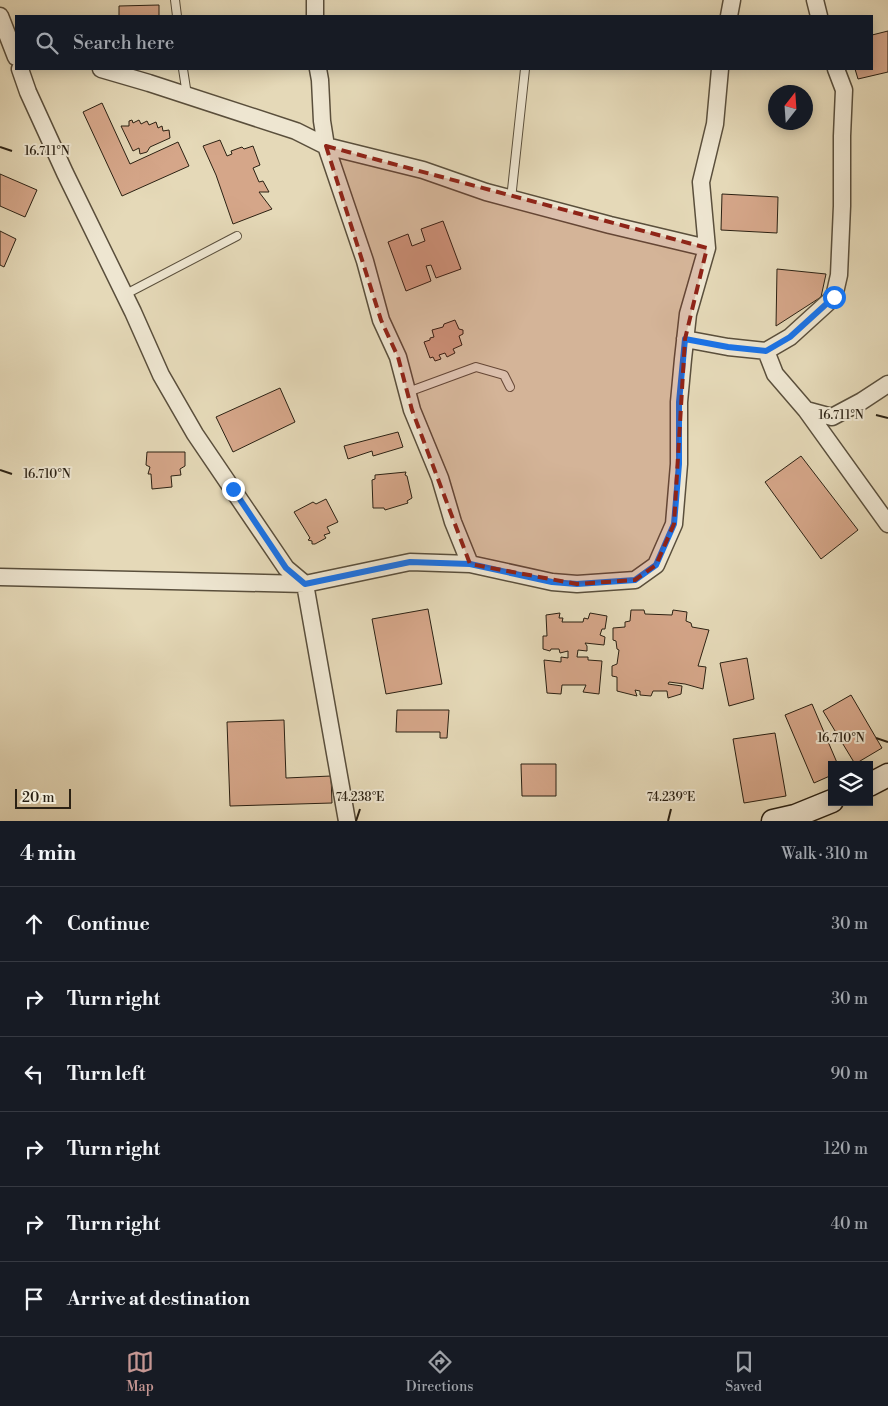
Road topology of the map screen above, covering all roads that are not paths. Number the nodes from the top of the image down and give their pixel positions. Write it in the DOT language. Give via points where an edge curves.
graph roads {
  1 [pos="175,0"];
  2 [pos="315,0"];
  3 [pos="732,0"];
  4 [pos="816,0"];
  5 [pos="177,15"];
  6 [pos="315,15"];
  7 [pos="728,15"];
  8 [pos="819,15"];
  9 [pos="0,16"];
  10 [pos="15,54"];
  11 [pos="20,70"];
  12 [pos="104,70"];
  13 [pos="183,70"];
  14 [pos="318,70"];
  15 [pos="525,70"];
  16 [pos="720,70"];
  17 [pos="836,70"];
  18 [pos="187,95"];
  19 [pos="326,146"];
  20 [pos="511,199"];
  21 [pos="237,236"];
  22 [pos="707,248"];
  23 [pos="124,296"];
  24 [pos="685,339"];
  25 [pos="766,351"];
  26 [pos="888,384"];
  27 [pos="510,387"];
  28 [pos="408,392"];
  29 [pos="806,410"];
  30 [pos="888,524"];
  31 [pos="470,564"];
  32 [pos="0,578"];
  33 [pos="305,584"];
  34 [pos="828,804"];
  35 [pos="828,805"];
  36 [pos="347,821"];
  37 [pos="773,821"];
  38 [pos="803,821"];
  1 -- 5 [label="lane"];
  2 -- 6 [label="street"];
  3 -- 7 [label="street"];
  4 -- 8 [label="street"];
  9 -- 10 [label="street"];
  11 -- 23 [label="street"];
  12 -- 18 [label="street"];
  13 -- 18 [label="lane"];
  14 -- 19 [label="street"];
  15 -- 20 [label="lane"];
  16 -- 22 [label="street" via="715,124 701,182"];
  17 -- 25 [label="street" via="844,90 840,275 834,297 790,337"];
  18 -- 19 [label="street" via="296,131"];
  19 -- 20 [label="street" via="423,170"];
  19 -- 28 [label="street" via="365,261 381,320 398,357"];
  20 -- 22 [label="street"];
  21 -- 23 [label="lane"];
  22 -- 24 [label="street" via="688,314"];
  23 -- 33 [label="street" via="161,375 196,434 286,568"];
  24 -- 25 [label="street"];
  24 -- 31 [label="street" via="674,524 656,565 635,580 577,584 552,582"];
  25 -- 29 [label="street" via="775,374"];
  26 -- 29 [label="street" via="832,417"];
  27 -- 28 [label="lane" via="504,375 476,367"];
  28 -- 31 [label="street"];
  29 -- 30 [label="street"];
  31 -- 33 [label="street" via="410,562"];
  32 -- 33 [label="street"];
  33 -- 36 [label="street"];
  34 -- 37 [label="main road"];
  35 -- 38 [label="street"];
}
